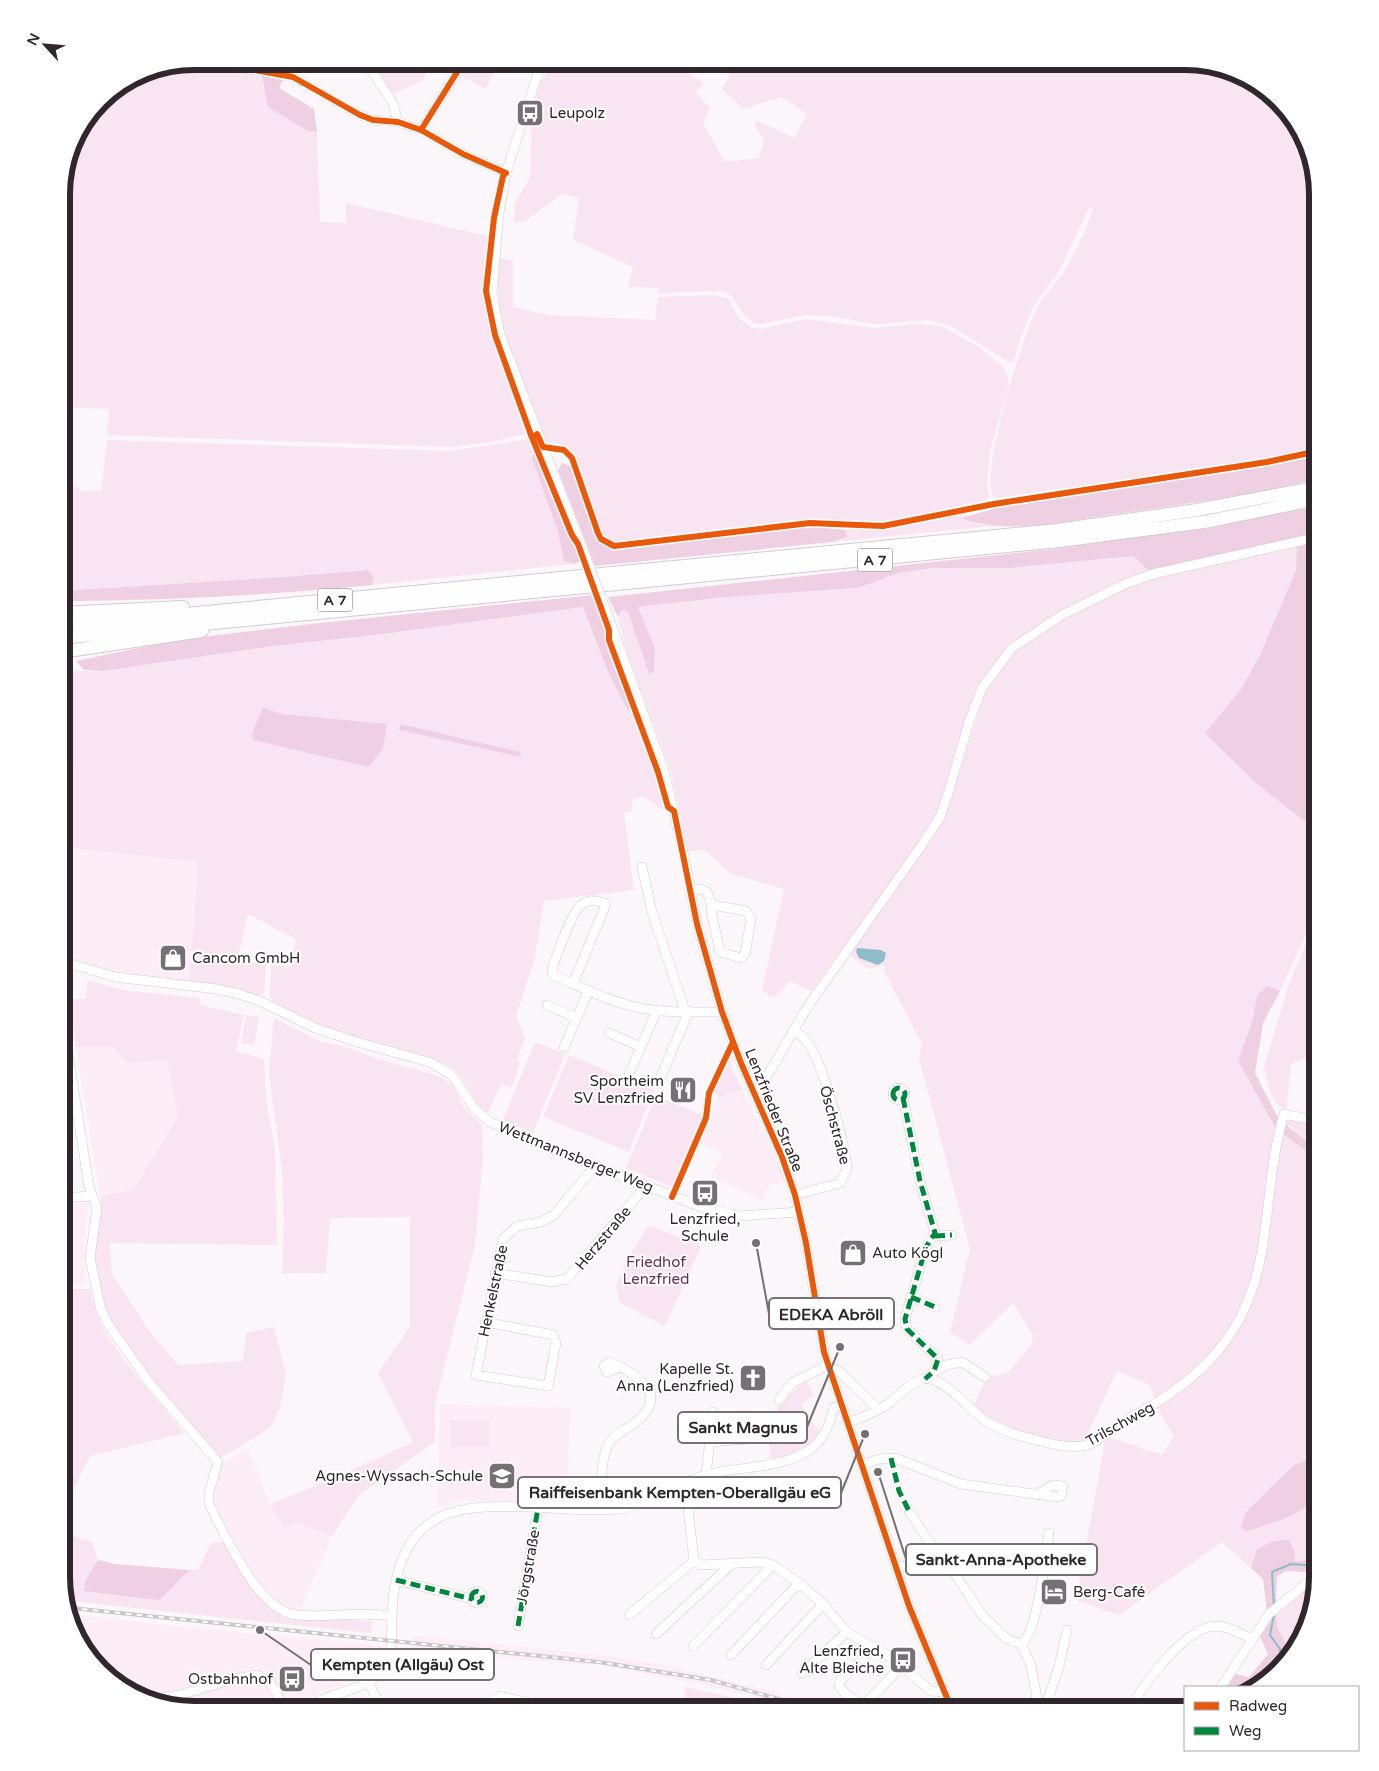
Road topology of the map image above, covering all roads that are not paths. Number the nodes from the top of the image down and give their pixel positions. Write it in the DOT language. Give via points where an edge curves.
graph roads {
  1 [pos="255,70"];
  2 [pos="371,70"];
  3 [pos="458,70"];
  4 [pos="539,70"];
  5 [pos="398,122"];
  6 [pos="421,130"];
  7 [pos="506,173"];
  8 [pos="1309,489"];
  9 [pos="1309,501"];
  10 [pos="1309,538"];
  11 [pos="235,610"];
  12 [pos="70,613"];
  13 [pos="225,622"];
  14 [pos="70,625"];
  15 [pos="70,637"];
  16 [pos="70,652"];
  17 [pos="642,867"];
  18 [pos="691,891"];
  19 [pos="712,905"];
  20 [pos="70,964"];
  21 [pos="573,984"];
  22 [pos="589,990"];
  23 [pos="547,1005"];
  24 [pos="657,1010"];
  25 [pos="687,1011"];
  26 [pos="722,1012"];
  27 [pos="577,1018"];
  28 [pos="792,1031"];
  29 [pos="608,1033"];
  30 [pos="564,1047"];
  31 [pos="641,1047"];
  32 [pos="70,1068"];
  33 [pos="629,1074"];
  34 [pos="659,1081"];
  35 [pos="754,1092"];
  36 [pos="903,1098"];
  37 [pos="1309,1119"];
  38 [pos="595,1166"];
  39 [pos="646,1186"];
  40 [pos="795,1195"];
  41 [pos="92,1196"];
  42 [pos="70,1197"];
  43 [pos="799,1212"];
  44 [pos="952,1235"];
  45 [pos="935,1236"];
  46 [pos="495,1273"];
  47 [pos="910,1297"];
  48 [pos="935,1308"];
  49 [pos="485,1322"];
  50 [pos="621,1367"];
  51 [pos="828,1367"];
  52 [pos="934,1371"];
  53 [pos="985,1377"];
  54 [pos="925,1379"];
  55 [pos="779,1400"];
  56 [pos="834,1407"];
  57 [pos="878,1409"];
  58 [pos="713,1412"];
  59 [pos="849,1422"];
  60 [pos="748,1439"];
  61 [pos="710,1442"];
  62 [pos="863,1465"];
  63 [pos="706,1475"];
  64 [pos="685,1482"];
  65 [pos="665,1490"];
  66 [pos="1037,1495"];
  67 [pos="687,1501"];
  68 [pos="538,1508"];
  69 [pos="602,1508"];
  70 [pos="909,1511"];
  71 [pos="1049,1533"];
  72 [pos="694,1561"];
  73 [pos="733,1562"];
  74 [pos="947,1562"];
  75 [pos="773,1565"];
  76 [pos="896,1567"];
  77 [pos="396,1580"];
  78 [pos="1309,1581"];
  79 [pos="800,1583"];
  80 [pos="472,1599"];
  81 [pos="822,1604"];
  82 [pos="629,1615"];
  83 [pos="392,1616"];
  84 [pos="518,1626"];
  85 [pos="1067,1630"];
  86 [pos="847,1632"];
  87 [pos="656,1634"];
  88 [pos="1252,1639"];
  89 [pos="1021,1644"];
  90 [pos="693,1646"];
  91 [pos="873,1648"];
  92 [pos="731,1655"];
  93 [pos="766,1665"];
  94 [pos="902,1666"];
  95 [pos="802,1673"];
  96 [pos="368,1682"];
  97 [pos="1222,1686"];
  98 [pos="946,1692"];
  99 [pos="163,1697"];
  100 [pos="281,1701"];
  101 [pos="319,1701"];
  102 [pos="378,1701"];
  103 [pos="494,1701"];
  104 [pos="522,1701"];
  105 [pos="856,1701"];
  106 [pos="868,1701"];
  107 [pos="949,1701"];
  108 [pos="1037,1701"];
  109 [pos="1047,1701"];
  110 [pos="1134,1701"];
  1 -- 5 [label="street" via="293,77 373,120"];
  2 -- 5 [label="street" via="393,103"];
  3 -- 6 [label="street"];
  4 -- 7 [label="street, Lenzfrieder Straße"];
  5 -- 6 [label="street"];
  6 -- 7 [label="street"];
  7 -- 18 [label="street, Lenzfrieder Straße, bridge" via="492,294 500,334 664,770"];
  8 -- 11 [label="highway, A 7" via="1197,510 1057,530"];
  9 -- 13 [label="highway, A 7" via="1204,522 1059,542"];
  10 -- 28 [label="street" via="1153,574 1125,584 1062,615 1012,648 982,688 940,817"];
  11 -- 12 [label="highway" via="207,606"];
  11 -- 14 [label="highway, A 7"];
  13 -- 15 [label="highway, A 7"];
  13 -- 16 [label="highway" via="210,630"];
  17 -- 25 [label="street" via="652,912"];
  18 -- 19 [label="street" via="701,889 707,892"];
  18 -- 26 [label="street, Lenzfrieder Straße"];
  19 -- 19 [label="street" via="746,912 751,918 745,954 741,958 720,952"];
  20 -- 38 [label="street, Wettmannsberger Weg" via="115,977 239,994 315,1028 429,1062 451,1074 474,1108 490,1122"];
  21 -- 21 [label="street" via="553,975 552,968 580,906 593,900 606,904"];
  21 -- 22 [label="street"];
  22 -- 24 [label="street" via="627,1004"];
  22 -- 27 [label="street"];
  23 -- 27 [label="street"];
  24 -- 25 [label="street"];
  24 -- 31 [label="street"];
  25 -- 26 [label="street"];
  25 -- 34 [label="street"];
  26 -- 35 [label="street, Lenzfrieder Straße"];
  27 -- 30 [label="street"];
  28 -- 35 [label="street" via="762,1085"];
  28 -- 40 [label="street, Öschstraße" via="806,1040 816,1060 835,1114 848,1169 840,1183"];
  29 -- 31 [label="street"];
  31 -- 33 [label="street"];
  32 -- 41 [label="street"];
  35 -- 40 [label="street, Lenzfrieder Straße"];
  36 -- 45 [label="street"];
  37 -- 54 [label="street, Trilschweg" via="1284,1114 1275,1143 1262,1254 1247,1307 1226,1343 1155,1405 1111,1428 1092,1443 1066,1446 1041,1442 987,1422 941,1383 932,1378"];
  38 -- 39 [label="street, Wettmannsberger Weg"];
  38 -- 46 [label="street, Henkelstraße" via="554,1216 512,1228 503,1239"];
  39 -- 43 [label="street, Wettmannsberger Weg" via="722,1213 754,1216"];
  39 -- 46 [label="street, Herzstraße" via="566,1279 552,1282"];
  40 -- 43 [label="street, Lenzfrieder Straße"];
  41 -- 42 [label="street"];
  41 -- 83 [label="street" via="97,1208 90,1258 97,1295 108,1324 148,1381 218,1462 209,1492 209,1504 252,1580 277,1607 297,1615 367,1613"];
  43 -- 51 [label="street, Lenzfrieder Straße"];
  44 -- 45 [label="street"];
  45 -- 47 [label="street" via="926,1247"];
  46 -- 49 [label="street, Henkelstraße"];
  47 -- 48 [label="street"];
  47 -- 52 [label="street" via="905,1324 935,1354 938,1359"];
  49 -- 49 [label="street, Henkelstraße" via="553,1335 556,1344 548,1386 476,1375"];
  50 -- 69 [label="street" via="644,1380 650,1389 649,1407 642,1417 610,1440 605,1452"];
  51 -- 55 [label="street" via="792,1383"];
  51 -- 57 [label="street" via="840,1372"];
  51 -- 59 [label="street, Lenzfrieder Straße"];
  52 -- 53 [label="street" via="962,1362"];
  52 -- 54 [label="street"];
  54 -- 57 [label="street"];
  56 -- 63 [label="street" via="822,1437 798,1456 763,1466"];
  57 -- 59 [label="street"];
  58 -- 61 [label="street"];
  59 -- 62 [label="street, Lenzfrieder Straße"];
  60 -- 61 [label="street"];
  61 -- 63 [label="street"];
  62 -- 66 [label="street" via="895,1458 961,1484"];
  62 -- 76 [label="street, Lenzfrieder Straße"];
  63 -- 64 [label="street"];
  64 -- 65 [label="street"];
  64 -- 67 [label="street"];
  65 -- 67 [label="street"];
  65 -- 69 [label="street" via="640,1503 618,1509"];
  67 -- 72 [label="street"];
  68 -- 69 [label="street"];
  68 -- 77 [label="street" via="455,1511 436,1519 411,1541"];
  68 -- 84 [label="street, Jörgstraße"];
  70 -- 74 [label="street" via="930,1544"];
  71 -- 89 [label="street" via="1039,1602 1029,1634"];
  72 -- 73 [label="street" via="701,1565"];
  72 -- 82 [label="street"];
  73 -- 75 [label="street"];
  73 -- 87 [label="street"];
  74 -- 76 [label="street"];
  74 -- 89 [label="street" via="982,1615 1007,1639"];
  75 -- 79 [label="street"];
  75 -- 90 [label="street"];
  76 -- 98 [label="street, Lenzfrieder Straße"];
  77 -- 80 [label="street"];
  77 -- 83 [label="street"];
  78 -- 88 [label="street" via="1269,1614"];
  79 -- 81 [label="street"];
  79 -- 92 [label="street"];
  81 -- 86 [label="street"];
  81 -- 93 [label="street"];
  83 -- 96 [label="street" via="390,1652 383,1670"];
  85 -- 109 [label="street"];
  86 -- 91 [label="street"];
  86 -- 95 [label="street"];
  88 -- 97 [label="street"];
  88 -- 110 [label="street" via="1215,1626 1191,1636 1151,1678"];
  89 -- 108 [label="street" via="1031,1666"];
  91 -- 94 [label="street"];
  91 -- 105 [label="street" via="840,1681 839,1687"];
  94 -- 98 [label="street" via="931,1691"];
  94 -- 106 [label="street"];
  96 -- 101 [label="street"];
  96 -- 102 [label="street"];
  98 -- 107 [label="street, Lenzfrieder Straße"];
  99 -- 100 [label="street" via="180,1696 230,1680 257,1676 270,1682"];
  103 -- 104 [label="street" via="500,1696"];
}
